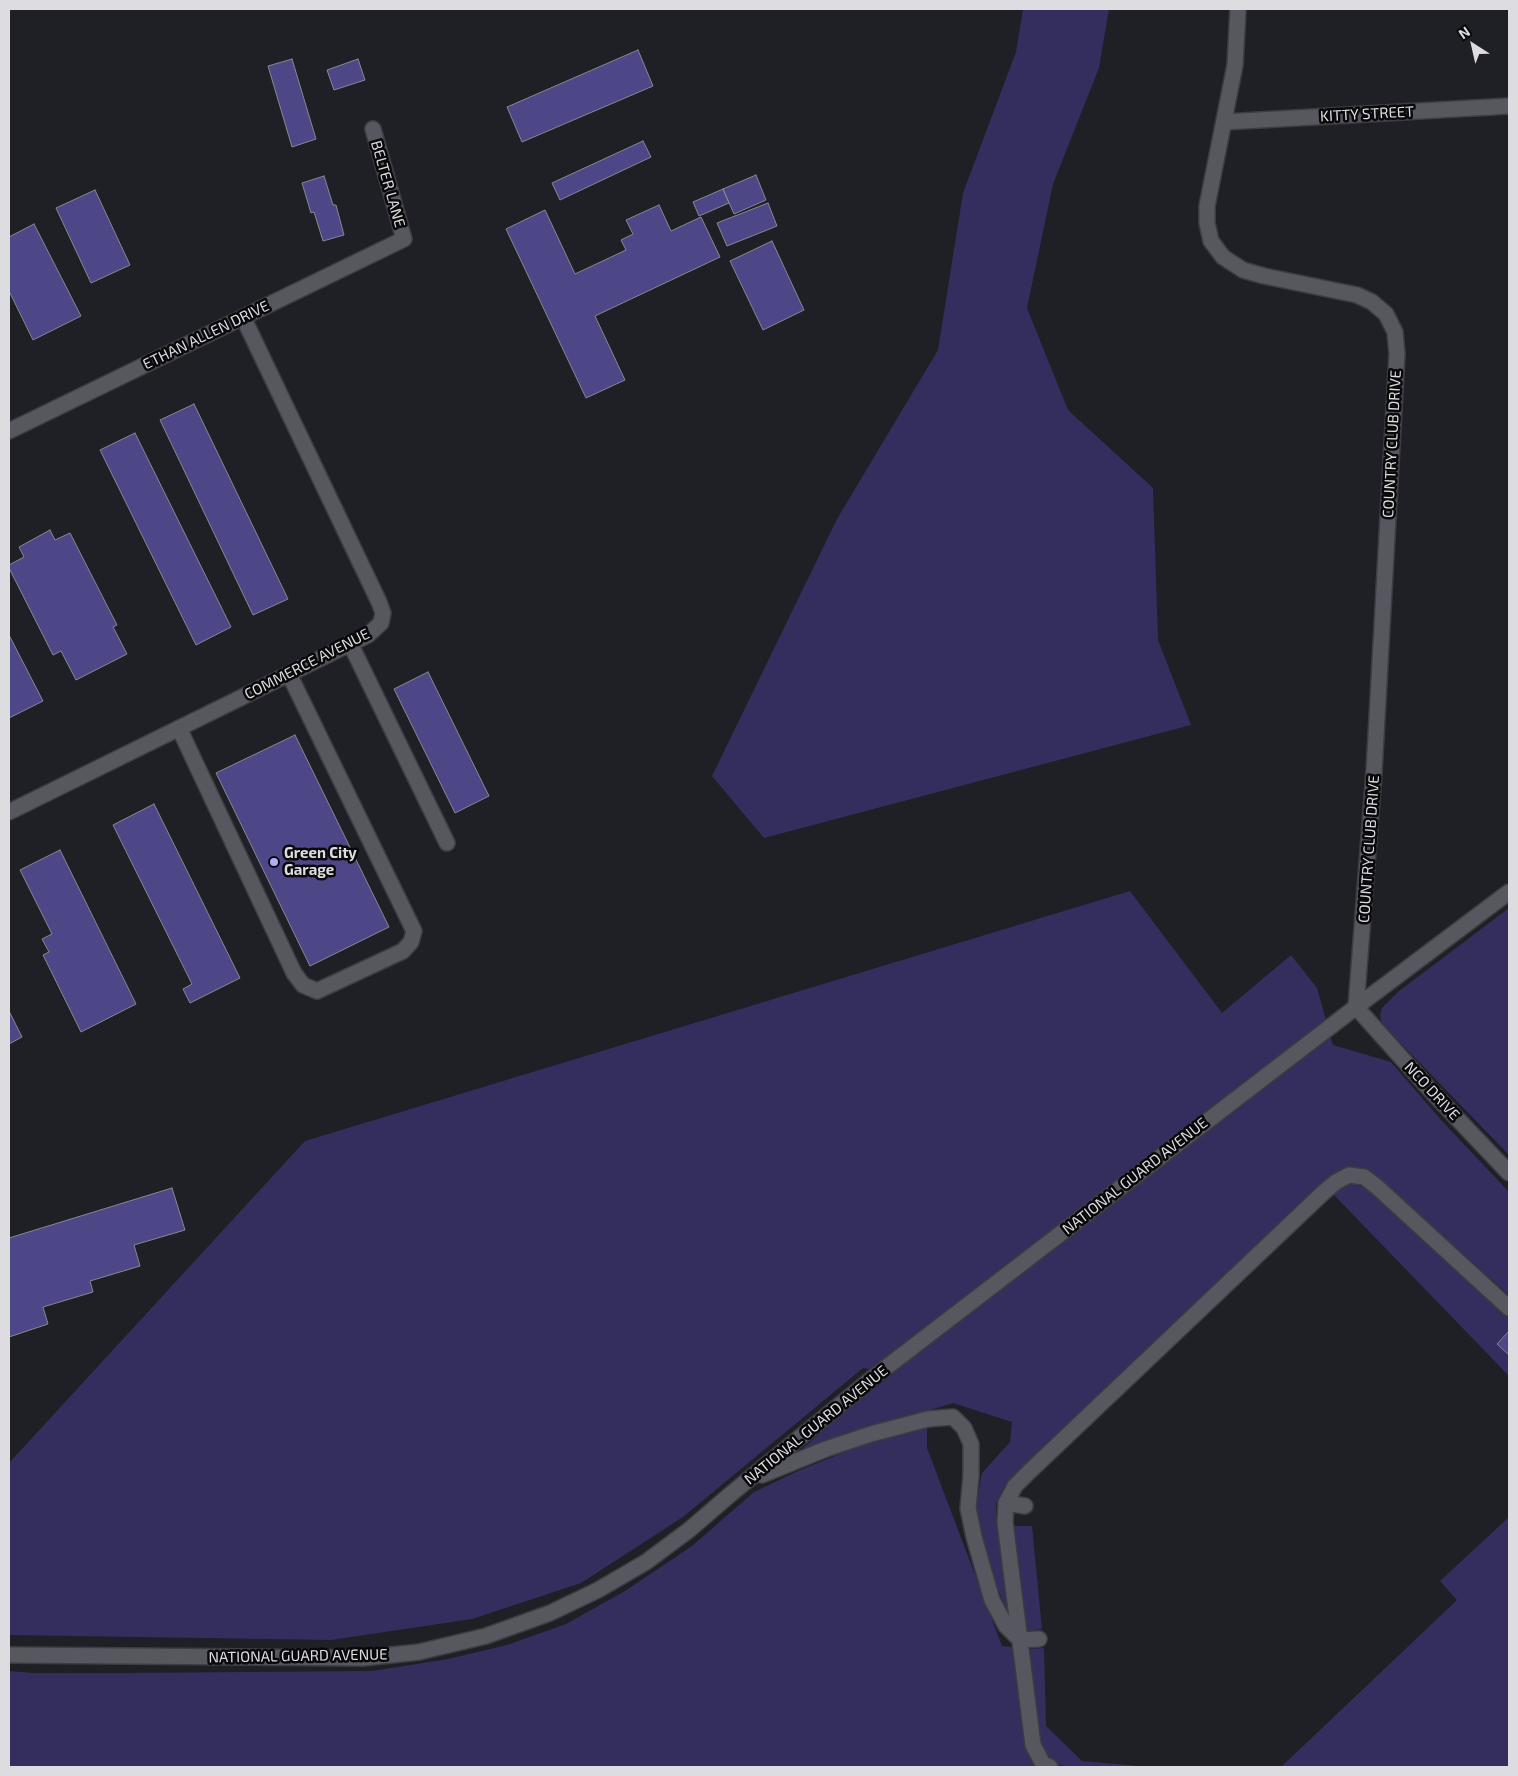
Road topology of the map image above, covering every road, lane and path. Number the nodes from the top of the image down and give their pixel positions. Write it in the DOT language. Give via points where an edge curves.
graph roads {
  1 [pos="1238,9"];
  2 [pos="1509,106"];
  3 [pos="1224,122"];
  4 [pos="373,129"];
  5 [pos="404,240"];
  6 [pos="243,317"];
  7 [pos="9,431"];
  8 [pos="350,644"];
  9 [pos="289,674"];
  10 [pos="180,728"];
  11 [pos="9,812"];
  12 [pos="446,843"];
  13 [pos="1509,892"];
  14 [pos="1356,1007"];
  15 [pos="1509,1173"];
  16 [pos="1509,1308"];
  17 [pos="746,1481"];
  18 [pos="1006,1503"];
  19 [pos="1025,1506"];
  20 [pos="1038,1639"];
  21 [pos="1020,1640"];
  22 [pos="9,1655"];
  23 [pos="1050,1767"];
  1 -- 3 [label="street, COUNTRY CLUB DRIVE" via="1235,65"];
  2 -- 3 [label="street, KITTY STREET"];
  3 -- 14 [label="street, COUNTRY CLUB DRIVE" via="1207,206 1211,241 1223,258 1243,270 1264,276 1364,298 1386,314 1395,332 1397,354 1374,772"];
  4 -- 5 [label="street, BELTER LANE"];
  5 -- 6 [label="street, ETHAN ALLEN DRIVE"];
  6 -- 7 [label="street, ETHAN ALLEN DRIVE"];
  6 -- 8 [label="street, COMMERCE AVENUE" via="382,608 383,619 379,627"];
  8 -- 9 [label="street, COMMERCE AVENUE"];
  8 -- 12 [label="street"];
  9 -- 10 [label="street, COMMERCE AVENUE"];
  9 -- 10 [label="street" via="414,931 411,942 403,951 317,991 303,985 294,973"];
  10 -- 11 [label="street, COMMERCE AVENUE"];
  13 -- 14 [label="street, NATIONAL GUARD AVENUE"];
  14 -- 15 [label="street, NCO DRIVE"];
  14 -- 17 [label="street, NATIONAL GUARD AVENUE" via="875,1376"];
  16 -- 18 [label="street" via="1376,1186 1364,1178 1349,1175 1324,1192 1045,1457 1015,1486"];
  17 -- 21 [label="street" via="871,1434 928,1419 953,1417 964,1428 971,1444 968,1508 982,1568 992,1600 1006,1626"];
  17 -- 22 [label="street, NATIONAL GUARD AVENUE" via="690,1530 646,1562 598,1590 550,1613 486,1636 419,1652 364,1658"];
  18 -- 19 [label="street"];
  18 -- 21 [label="street" via="1005,1522"];
  20 -- 21 [label="street"];
  21 -- 23 [label="street" via="1033,1745 1043,1764"];
}
